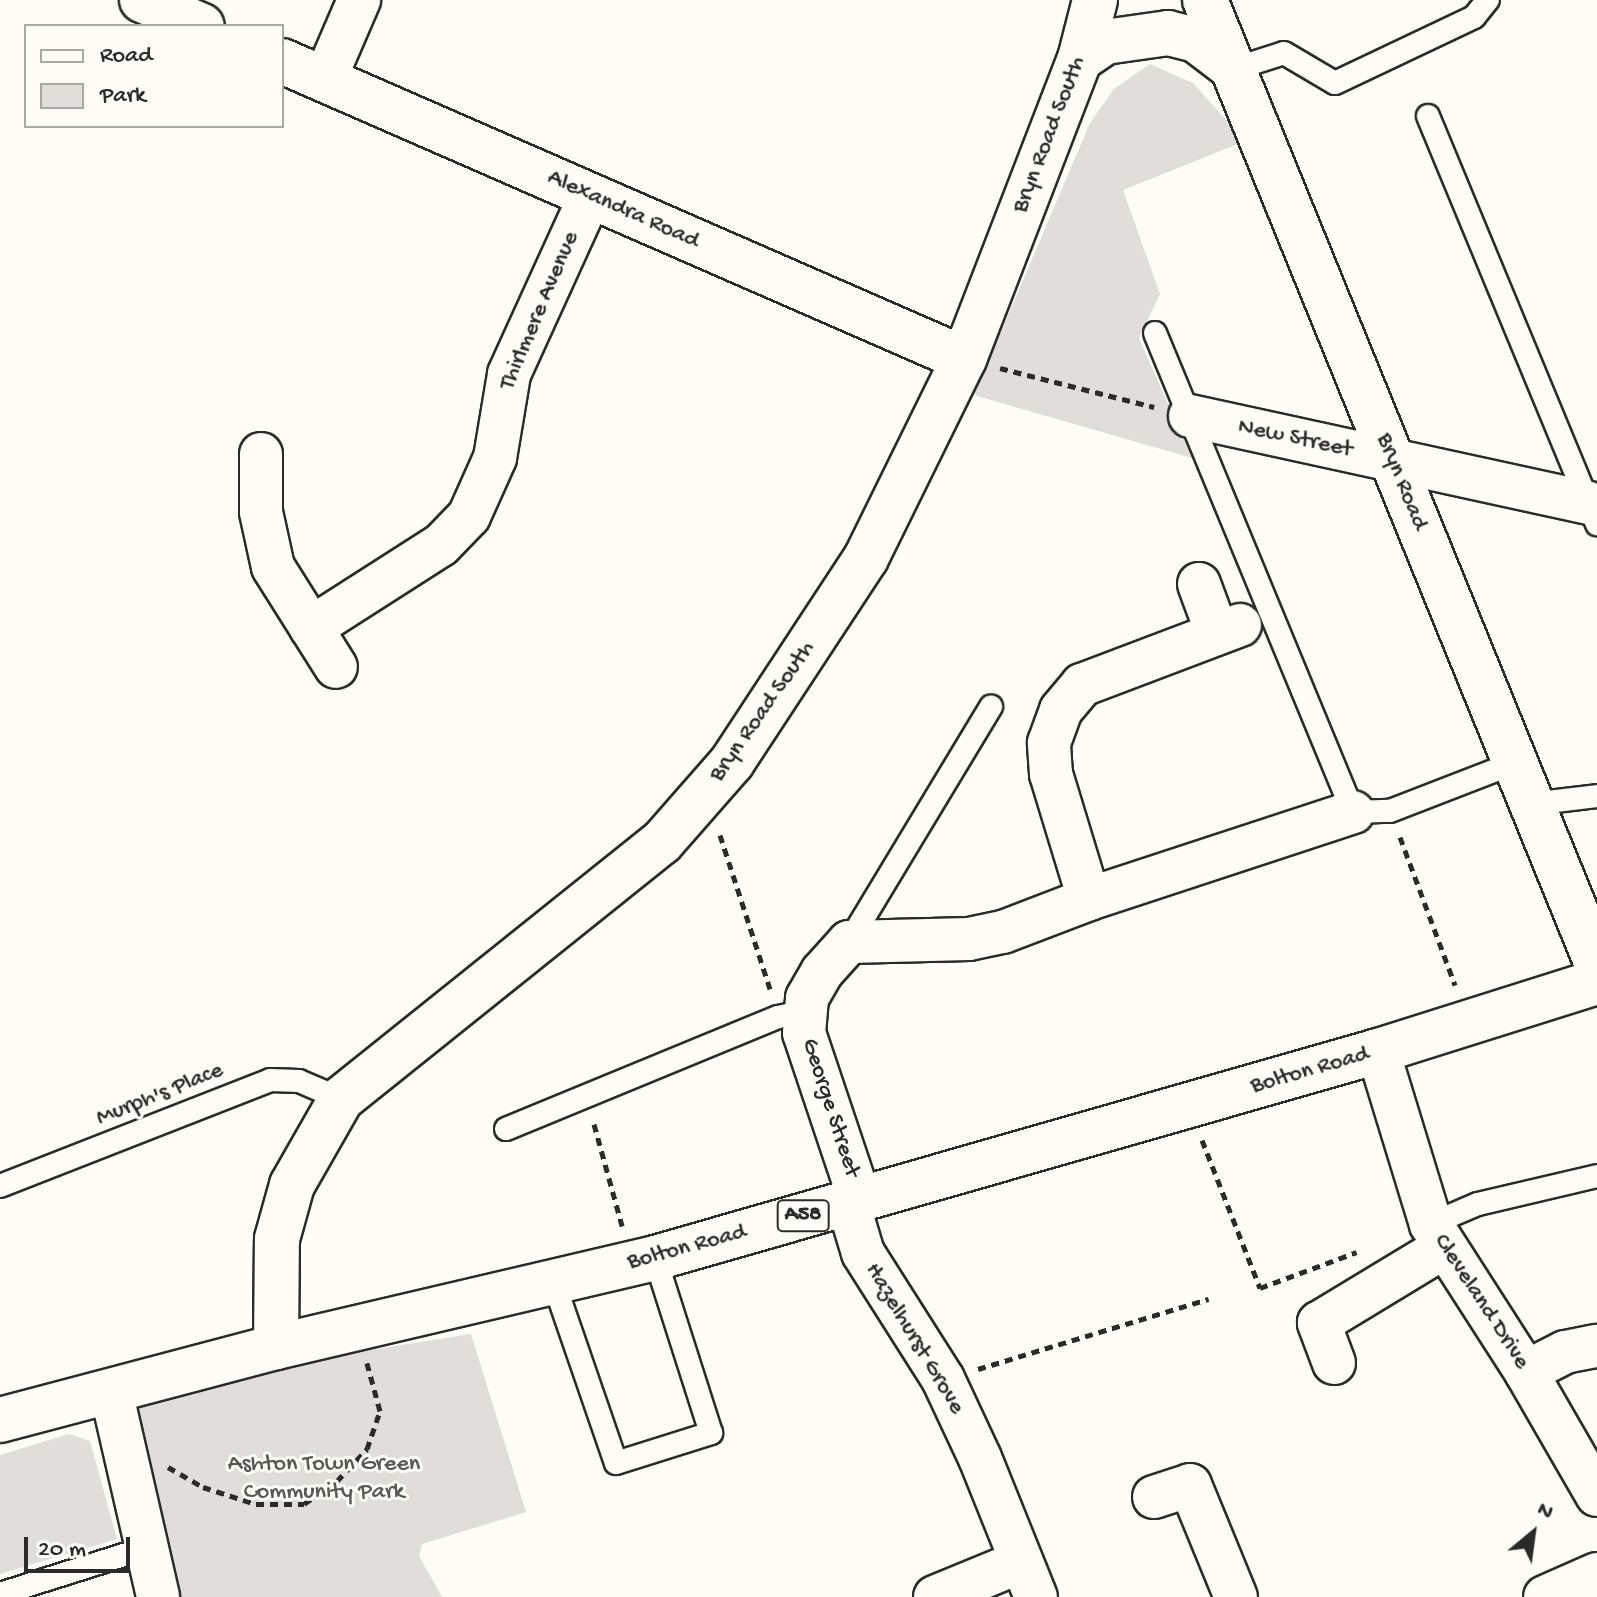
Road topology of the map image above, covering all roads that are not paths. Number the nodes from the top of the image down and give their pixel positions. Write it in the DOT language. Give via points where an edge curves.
graph roads {
  1 [pos="142,0"];
  2 [pos="359,0"];
  3 [pos="1095,0"];
  4 [pos="1205,0"];
  5 [pos="1488,0"];
  6 [pos="197,24"];
  7 [pos="1080,59"];
  8 [pos="284,62"];
  9 [pos="1234,69"];
  10 [pos="325,79"];
  11 [pos="1428,116"];
  12 [pos="590,196"];
  13 [pos="1155,333"];
  14 [pos="964,359"];
  15 [pos="1190,416"];
  16 [pos="261,454"];
  17 [pos="1392,461"];
  18 [pos="1593,514"];
  19 [pos="1199,584"];
  20 [pos="311,628"];
  21 [pos="336,667"];
  22 [pos="991,707"];
  23 [pos="1514,763"];
  24 [pos="1597,796"];
  25 [pos="1531,804"];
  26 [pos="1372,811"];
  27 [pos="1089,899"];
  28 [pos="849,942"];
  29 [pos="1597,964"];
  30 [pos="1597,982"];
  31 [pos="792,1014"];
  32 [pos="1378,1051"];
  33 [pos="341,1099"];
  34 [pos="506,1129"];
  35 [pos="1597,1176"];
  36 [pos="0,1186"];
  37 [pos="854,1201"];
  38 [pos="1437,1236"];
  39 [pos="644,1261"];
  40 [pos="554,1283"];
  41 [pos="1597,1346"];
  42 [pos="276,1347"];
  43 [pos="1334,1363"];
  44 [pos="1526,1372"];
  45 [pos="111,1391"];
  46 [pos="0,1420"];
  47 [pos="1597,1495"];
  48 [pos="1154,1497"];
  49 [pos="146,1548"];
  50 [pos="1597,1574"];
  51 [pos="1028,1579"];
  52 [pos="0,1594"];
  53 [pos="158,1597"];
  54 [pos="935,1597"];
  55 [pos="1236,1597"];
  56 [pos="1545,1597"];
  1 -- 6 [label="main road"];
  2 -- 10 [label="street"];
  3 -- 7 [label="main road, Bryn Road South"];
  4 -- 9 [label="main road, Bryn Road"];
  5 -- 9 [label="lane" via="1474,17 1335,83 1284,53"];
  7 -- 9 [label="main road" via="1105,42 1168,33 1196,40"];
  7 -- 14 [label="main road, Bryn Road South"];
  8 -- 10 [label="main road, Alexandra Road"];
  9 -- 17 [label="main road, Bryn Road"];
  10 -- 12 [label="main road, Alexandra Road"];
  11 -- 18 [label="lane"];
  12 -- 14 [label="main road, Alexandra Road"];
  12 -- 20 [label="street, Thirlmere Avenue" via="509,374 495,458 469,516 441,545"];
  13 -- 15 [label="lane"];
  14 -- 33 [label="main road, Bryn Road South" via="866,558 779,695 706,792 662,842 588,906"];
  15 -- 17 [label="street, New Street"];
  15 -- 26 [label="lane"];
  16 -- 20 [label="street" via="265,543 273,567"];
  17 -- 18 [label="street, New Street"];
  17 -- 23 [label="main road, Bryn Road"];
  19 -- 27 [label="street" via="1228,629 1082,685 1061,710 1049,743 1051,774"];
  20 -- 21 [label="street"];
  22 -- 28 [label="lane"];
  23 -- 25 [label="main road, Bryn Road"];
  23 -- 26 [label="lane"];
  24 -- 25 [label="lane"];
  25 -- 29 [label="main road, Bryn Road"];
  26 -- 27 [label="street"];
  27 -- 28 [label="street" via="1003,932 969,939"];
  28 -- 31 [label="street, George Street"];
  30 -- 32 [label="main road, Bolton Road / A58"];
  31 -- 34 [label="lane"];
  31 -- 37 [label="street, George Street" via="804,1033"];
  32 -- 37 [label="main road, Bolton Road / A58"];
  32 -- 38 [label="street, Cleveland Drive"];
  33 -- 36 [label="lane, Murph's Place" via="299,1081 270,1080"];
  33 -- 42 [label="main road, Bryn Road South" via="292,1185 277,1239"];
  35 -- 38 [label="lane" via="1478,1204"];
  37 -- 39 [label="main road, Bolton Road / A58"];
  37 -- 51 [label="street, Hazelhurst Grove" via="863,1253 943,1379"];
  38 -- 43 [label="street" via="1313,1309"];
  38 -- 44 [label="street, Cleveland Drive"];
  39 -- 40 [label="main road, Bolton Road / A58"];
  39 -- 40 [label="lane" via="711,1433 616,1463"];
  40 -- 42 [label="main road, Bolton Road / A58"];
  41 -- 44 [label="street" via="1565,1352"];
  42 -- 45 [label="main road, Bolton Road / A58"];
  44 -- 47 [label="street, Cleveland Drive"];
  45 -- 46 [label="main road, Bolton Road / A58"];
  45 -- 49 [label="street"];
  48 -- 55 [label="street" via="1190,1485"];
  49 -- 52 [label="lane"];
  49 -- 53 [label="street"];
  50 -- 56 [label="street"];
  51 -- 54 [label="street, Hazelhurst Grove"];
}
